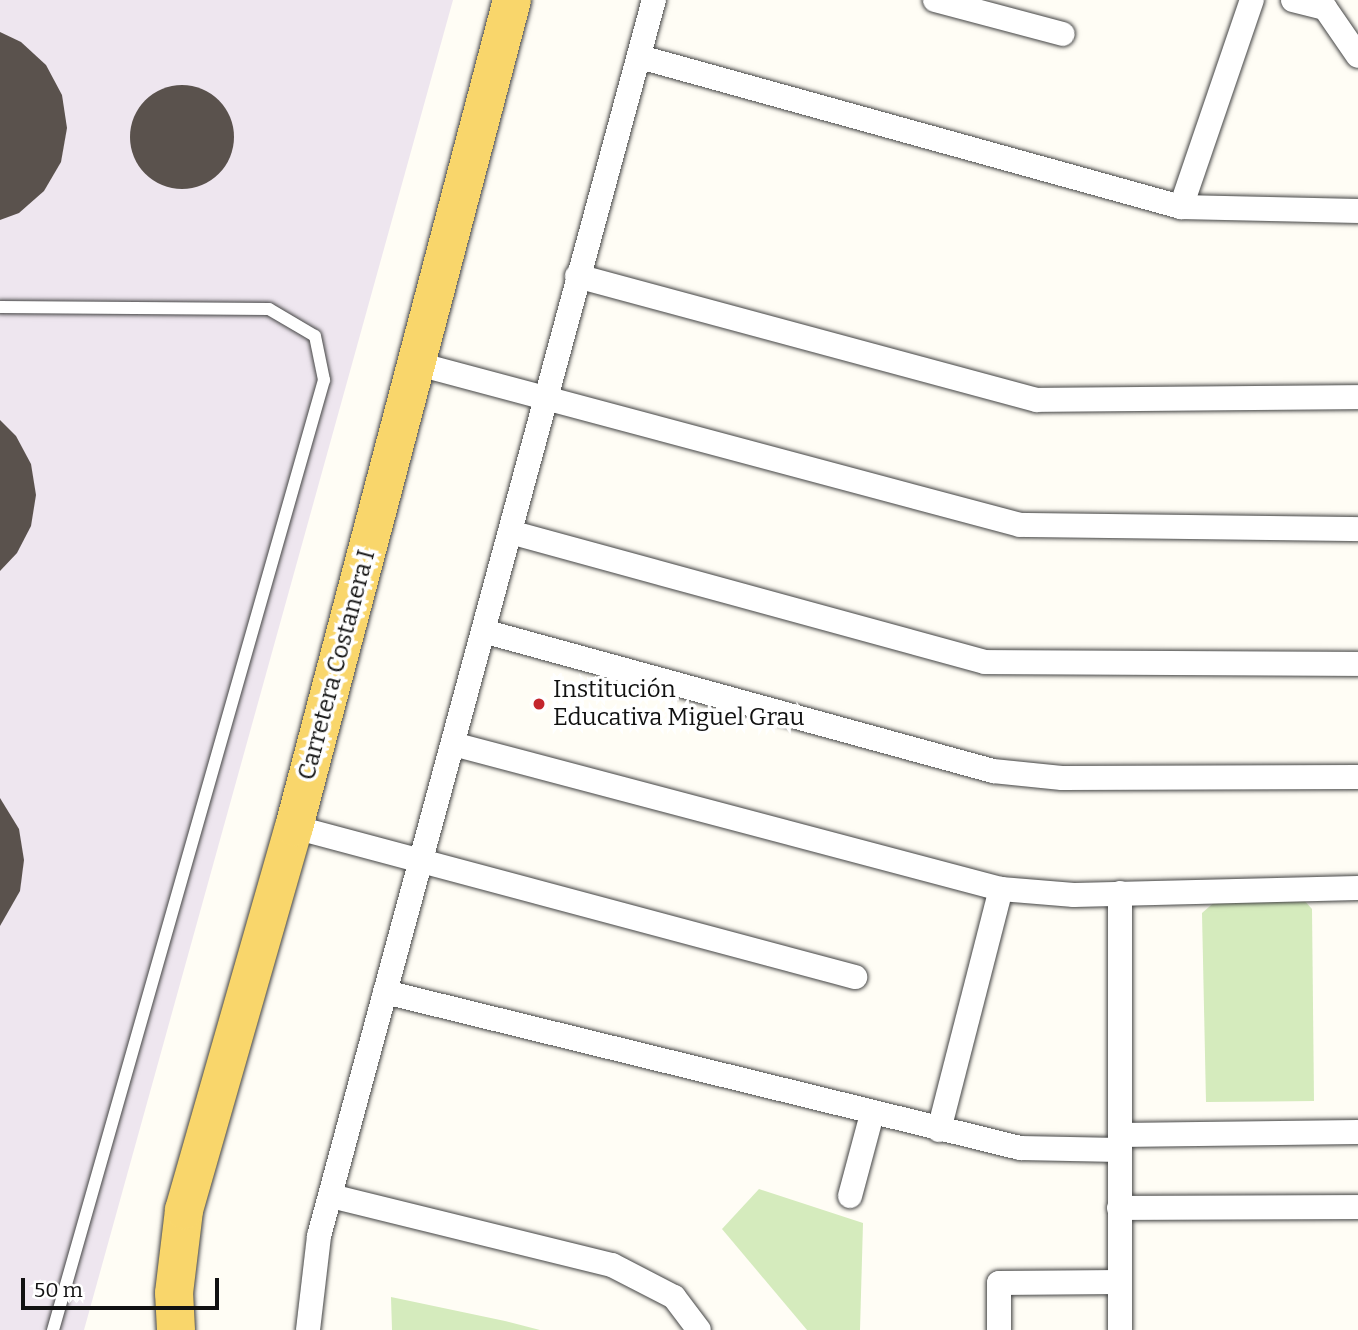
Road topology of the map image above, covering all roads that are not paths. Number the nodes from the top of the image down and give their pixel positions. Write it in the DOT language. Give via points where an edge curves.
graph roads {
  1 [pos="512,0"];
  2 [pos="654,0"];
  3 [pos="935,0"];
  4 [pos="1252,0"];
  5 [pos="1293,0"];
  6 [pos="1336,4"];
  7 [pos="1063,34"];
  8 [pos="1358,56"];
  9 [pos="640,57"];
  10 [pos="1181,207"];
  11 [pos="1358,211"];
  12 [pos="577,276"];
  13 [pos="0,307"];
  14 [pos="418,364"];
  15 [pos="1358,397"];
  16 [pos="545,400"];
  17 [pos="1358,529"];
  18 [pos="510,532"];
  19 [pos="483,631"];
  20 [pos="1358,664"];
  21 [pos="453,744"];
  22 [pos="1358,777"];
  23 [pos="294,827"];
  24 [pos="421,861"];
  25 [pos="1358,888"];
  26 [pos="1001,889"];
  27 [pos="1120,893"];
  28 [pos="855,977"];
  29 [pos="385,992"];
  30 [pos="872,1114"];
  31 [pos="939,1130"];
  32 [pos="1358,1132"];
  33 [pos="1120,1143"];
  34 [pos="331,1196"];
  35 [pos="850,1196"];
  36 [pos="1119,1208"];
  37 [pos="1358,1208"];
  38 [pos="1120,1282"];
  39 [pos="53,1330"];
  40 [pos="176,1330"];
  41 [pos="308,1330"];
  42 [pos="699,1330"];
  43 [pos="999,1330"];
  44 [pos="1120,1330"];
  1 -- 14 [label="main road, Carretera Costanera I"];
  2 -- 9 [label="street"];
  3 -- 7 [label="street"];
  4 -- 10 [label="street"];
  5 -- 6 [label="street"];
  6 -- 8 [label="street"];
  9 -- 10 [label="street"];
  9 -- 12 [label="street"];
  10 -- 11 [label="street"];
  12 -- 15 [label="street" via="1037,400"];
  12 -- 16 [label="street"];
  13 -- 39 [label="lane" via="269,309 315,336 324,380"];
  14 -- 16 [label="street"];
  14 -- 23 [label="main road, Carretera Costanera I"];
  16 -- 17 [label="street" via="1020,525"];
  16 -- 18 [label="street"];
  18 -- 19 [label="street"];
  18 -- 20 [label="street" via="985,662"];
  19 -- 21 [label="street"];
  19 -- 22 [label="street" via="993,771 1062,778"];
  21 -- 24 [label="street"];
  21 -- 26 [label="street"];
  23 -- 24 [label="street"];
  23 -- 40 [label="main road, Carretera Costanera I" via="184,1210 174,1293"];
  24 -- 28 [label="street"];
  24 -- 29 [label="street"];
  25 -- 27 [label="street"];
  26 -- 27 [label="street"];
  26 -- 31 [label="street"];
  27 -- 33 [label="street"];
  29 -- 30 [label="street"];
  29 -- 34 [label="street"];
  30 -- 31 [label="street"];
  30 -- 35 [label="street"];
  31 -- 33 [label="street" via="1020,1149"];
  32 -- 33 [label="street"];
  33 -- 36 [label="street"];
  34 -- 41 [label="street" via="311,1283"];
  34 -- 42 [label="street" via="612,1265 674,1297"];
  36 -- 37 [label="street"];
  36 -- 38 [label="street"];
  38 -- 43 [label="street" via="999,1283"];
  38 -- 44 [label="street"];
}
